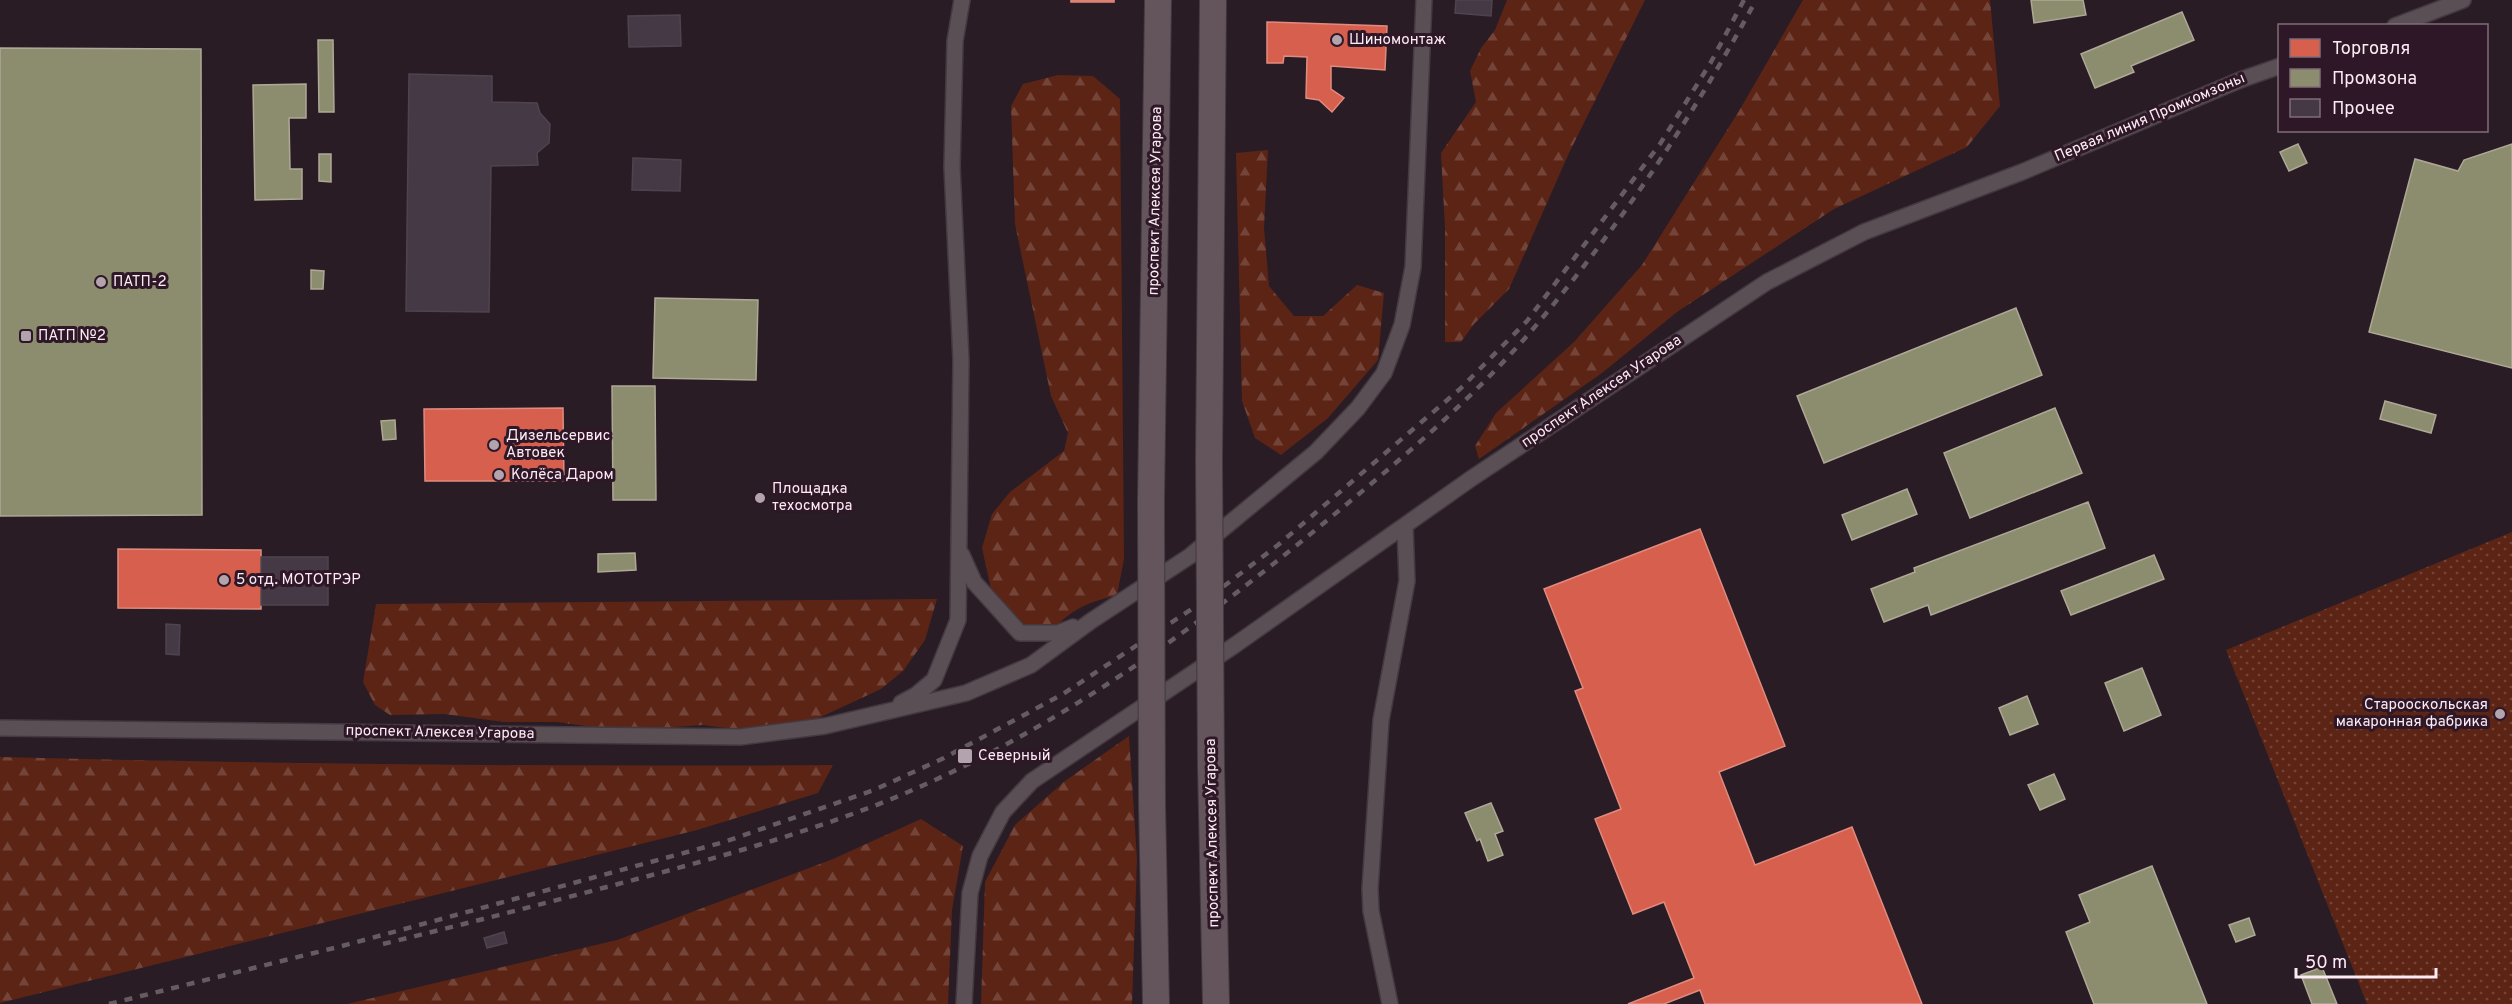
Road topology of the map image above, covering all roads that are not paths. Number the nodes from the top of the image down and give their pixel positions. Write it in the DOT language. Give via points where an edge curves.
graph roads {
  1 [pos="962,0"];
  2 [pos="1158,0"];
  3 [pos="1213,0"];
  4 [pos="1424,0"];
  5 [pos="2463,0"];
  6 [pos="2400,24"];
  7 [pos="2278,67"];
  8 [pos="2022,172"];
  9 [pos="1405,526"];
  10 [pos="959,546"];
  11 [pos="1091,621"];
  12 [pos="878,714"];
  13 [pos="0,728"];
  14 [pos="964,1004"];
  15 [pos="1156,1004"];
  16 [pos="1216,1004"];
  17 [pos="1390,1004"];
  1 -- 10 [label="street, проспект Алексея Угарова" via="955,41 952,167 961,360"];
  2 -- 15 [label="main road, проспект Алексея Угарова, bridge" via="1151,501"];
  3 -- 16 [label="main road, проспект Алексея Угарова, bridge" via="1209,461"];
  4 -- 11 [label="street, проспект Алексея Угарова" via="1413,267 1402,325 1384,373 1358,408 1316,452 1190,556"];
  5 -- 6 [label="street"];
  7 -- 8 [label="street, Первая линия Промкомзоны"];
  8 -- 9 [label="street, проспект Алексея Угарова" via="1864,232 1767,282"];
  9 -- 14 [label="street, проспект Алексея Угарова" via="1032,781 1004,812 980,856 970,893"];
  9 -- 17 [label="street" via="1407,581 1381,720 1370,889"];
  10 -- 11 [label="street, проспект Алексея Угарова" via="974,582 1020,633 1058,633"];
  10 -- 12 [label="street, проспект Алексея Угарова" via="958,620 934,680 916,695"];
  11 -- 12 [label="street, проспект Алексея Угарова" via="1031,665 966,693"];
  12 -- 13 [label="street, проспект Алексея Угарова" via="825,726 740,737"];
}
